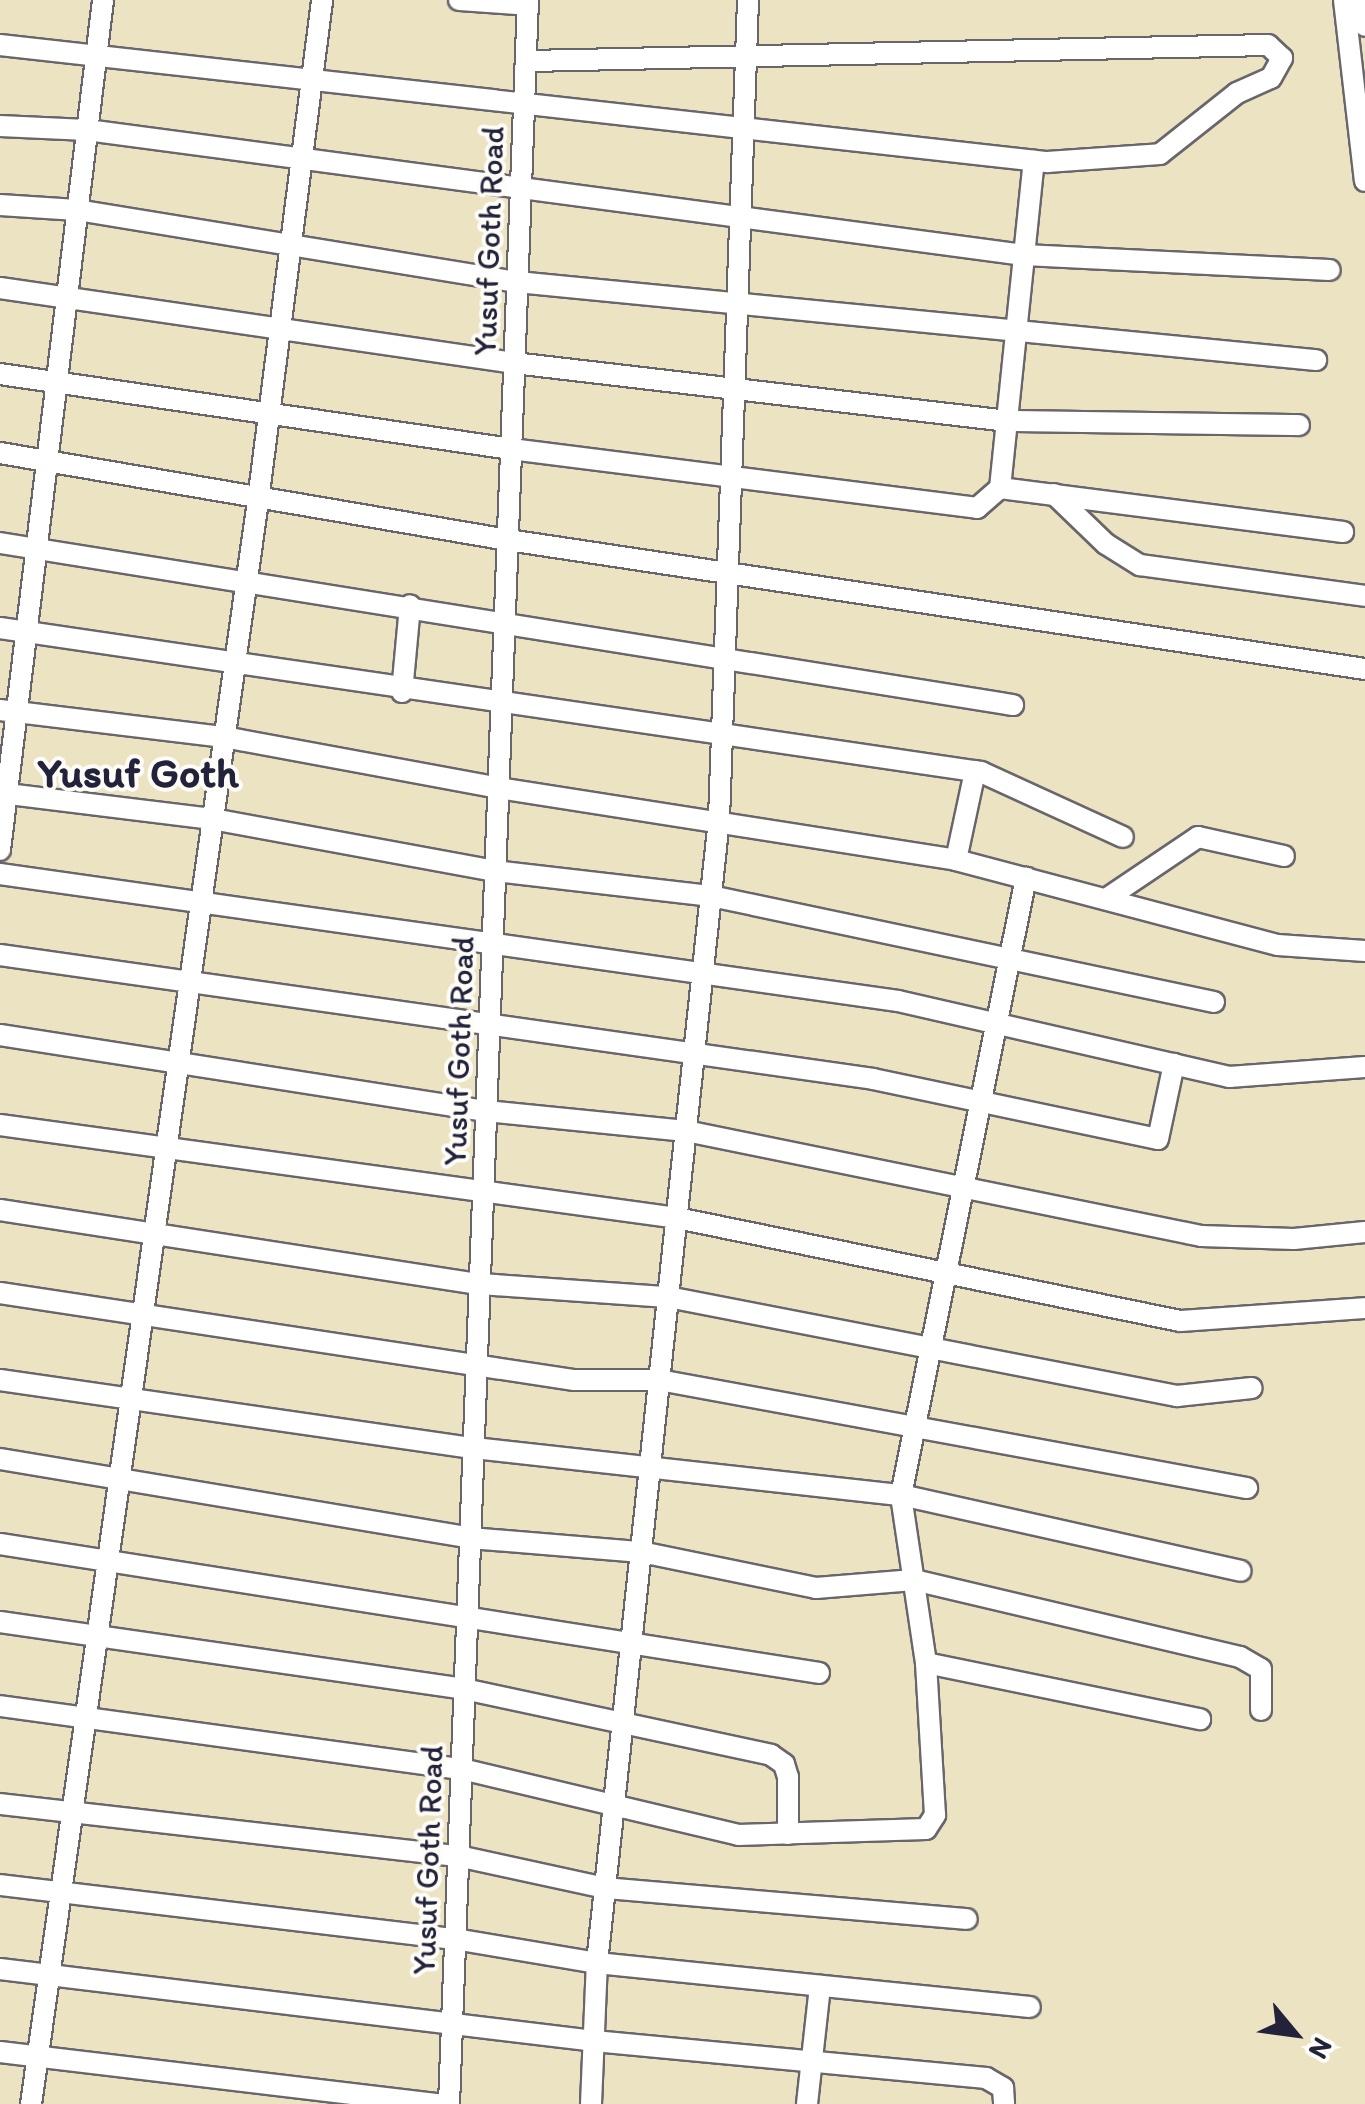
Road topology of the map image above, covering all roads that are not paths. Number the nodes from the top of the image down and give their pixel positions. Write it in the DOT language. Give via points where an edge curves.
graph roads {
  1 [pos="103,0"];
  2 [pos="322,0"];
  3 [pos="459,0"];
  4 [pos="748,0"];
  5 [pos="1344,0"];
  6 [pos="1362,0"];
  7 [pos="528,2"];
  8 [pos="1365,26"];
  9 [pos="0,45"];
  10 [pos="96,56"];
  11 [pos="746,60"];
  12 [pos="526,61"];
  13 [pos="316,80"];
  14 [pos="524,104"];
  15 [pos="0,126"];
  16 [pos="744,128"];
  17 [pos="87,130"];
  18 [pos="305,160"];
  19 [pos="1034,161"];
  20 [pos="1365,181"];
  21 [pos="521,192"];
  22 [pos="0,206"];
  23 [pos="78,210"];
  24 [pos="740,218"];
  25 [pos="293,244"];
  26 [pos="1024,255"];
  27 [pos="1330,270"];
  28 [pos="518,282"];
  29 [pos="0,288"];
  30 [pos="68,293"];
  31 [pos="737,304"];
  32 [pos="282,326"];
  33 [pos="1016,336"];
  34 [pos="1316,360"];
  35 [pos="514,364"];
  36 [pos="0,374"];
  37 [pos="57,378"];
  38 [pos="734,388"];
  39 [pos="270,410"];
  40 [pos="1007,421"];
  41 [pos="1299,425"];
  42 [pos="511,449"];
  43 [pos="0,453"];
  44 [pos="48,457"];
  45 [pos="731,476"];
  46 [pos="1000,488"];
  47 [pos="259,494"];
  48 [pos="1054,494"];
  49 [pos="1343,532"];
  50 [pos="508,540"];
  51 [pos="0,543"];
  52 [pos="37,548"];
  53 [pos="728,570"];
  54 [pos="246,581"];
  55 [pos="1365,596"];
  56 [pos="410,604"];
  57 [pos="504,624"];
  58 [pos="0,628"];
  59 [pos="26,631"];
  60 [pos="725,654"];
  61 [pos="234,666"];
  62 [pos="1365,670"];
  63 [pos="402,692"];
  64 [pos="1013,705"];
  65 [pos="502,707"];
  66 [pos="8,711"];
  67 [pos="722,736"];
  68 [pos="224,737"];
  69 [pos="975,771"];
  70 [pos="498,788"];
  71 [pos="3,793"];
  72 [pos="212,819"];
  73 [pos="719,819"];
  74 [pos="1123,837"];
  75 [pos="0,850"];
  76 [pos="1284,856"];
  77 [pos="956,860"];
  78 [pos="495,871"];
  79 [pos="0,874"];
  80 [pos="1026,878"];
  81 [pos="711,896"];
  82 [pos="1106,899"];
  83 [pos="200,902"];
  84 [pos="492,947"];
  85 [pos="1365,951"];
  86 [pos="1010,954"];
  87 [pos="0,955"];
  88 [pos="702,976"];
  89 [pos="186,982"];
  90 [pos="1214,1002"];
  91 [pos="996,1024"];
  92 [pos="489,1027"];
  93 [pos="0,1035"];
  94 [pos="694,1051"];
  95 [pos="175,1062"];
  96 [pos="1174,1064"];
  97 [pos="1365,1067"];
  98 [pos="980,1104"];
  99 [pos="486,1111"];
  100 [pos="0,1125"];
  101 [pos="686,1130"];
  102 [pos="163,1149"];
  103 [pos="963,1190"];
  104 [pos="483,1195"];
  105 [pos="0,1210"];
  106 [pos="677,1218"];
  107 [pos="1365,1232"];
  108 [pos="151,1234"];
  109 [pos="946,1274"];
  110 [pos="480,1284"];
  111 [pos="0,1292"];
  112 [pos="668,1297"];
  113 [pos="1365,1308"];
  114 [pos="140,1314"];
  115 [pos="930,1352"];
  116 [pos="477,1362"];
  117 [pos="0,1380"];
  118 [pos="659,1380"];
  119 [pos="1252,1388"];
  120 [pos="129,1400"];
  121 [pos="916,1424"];
  122 [pos="474,1448"];
  123 [pos="0,1459"];
  124 [pos="650,1468"];
  125 [pos="117,1480"];
  126 [pos="1247,1488"];
  127 [pos="901,1495"];
  128 [pos="470,1538"];
  129 [pos="0,1544"];
  130 [pos="641,1552"];
  131 [pos="106,1562"];
  132 [pos="1241,1572"];
  133 [pos="914,1580"];
  134 [pos="467,1618"];
  135 [pos="0,1622"];
  136 [pos="96,1637"];
  137 [pos="631,1648"];
  138 [pos="926,1663"];
  139 [pos="818,1673"];
  140 [pos="464,1689"];
  141 [pos="0,1706"];
  142 [pos="1261,1710"];
  143 [pos="84,1719"];
  144 [pos="1200,1719"];
  145 [pos="622,1728"];
  146 [pos="462,1769"];
  147 [pos="0,1804"];
  148 [pos="614,1808"];
  149 [pos="71,1813"];
  150 [pos="788,1834"];
  151 [pos="458,1856"];
  152 [pos="0,1884"];
  153 [pos="605,1888"];
  154 [pos="60,1892"];
  155 [pos="967,1919"];
  156 [pos="455,1938"];
  157 [pos="597,1963"];
  158 [pos="0,1970"];
  159 [pos="48,1976"];
  160 [pos="820,1986"];
  161 [pos="1030,2007"];
  162 [pos="452,2024"];
  163 [pos="594,2041"];
  164 [pos="0,2052"];
  165 [pos="37,2056"];
  166 [pos="812,2063"];
  167 [pos="31,2104"];
  168 [pos="438,2104"];
  169 [pos="449,2104"];
  170 [pos="591,2104"];
  171 [pos="808,2104"];
  172 [pos="1004,2104"];
  1 -- 10 [label="street"];
  2 -- 13 [label="street"];
  3 -- 7 [label="street"];
  4 -- 11 [label="street"];
  5 -- 20 [label="street"];
  6 -- 8 [label="street"];
  7 -- 12 [label="street, Yusuf Goth Road"];
  9 -- 10 [label="street"];
  10 -- 13 [label="street"];
  10 -- 17 [label="street"];
  11 -- 12 [label="street"];
  11 -- 16 [label="street"];
  11 -- 19 [label="street" via="1268,44 1282,58 1271,78 1238,94 1160,154"];
  12 -- 14 [label="street, Yusuf Goth Road"];
  13 -- 14 [label="street"];
  13 -- 18 [label="street"];
  14 -- 16 [label="street"];
  14 -- 21 [label="street, Yusuf Goth Road"];
  15 -- 17 [label="street"];
  16 -- 19 [label="street"];
  16 -- 24 [label="street"];
  17 -- 18 [label="street"];
  17 -- 23 [label="street"];
  18 -- 21 [label="street"];
  18 -- 25 [label="street"];
  19 -- 26 [label="street"];
  21 -- 24 [label="street"];
  21 -- 28 [label="street, Yusuf Goth Road"];
  22 -- 23 [label="street"];
  23 -- 25 [label="street"];
  23 -- 30 [label="street"];
  24 -- 26 [label="street"];
  24 -- 31 [label="street"];
  25 -- 28 [label="street"];
  25 -- 32 [label="street"];
  26 -- 27 [label="street"];
  26 -- 33 [label="street"];
  28 -- 31 [label="street"];
  28 -- 35 [label="street, Yusuf Goth Road"];
  29 -- 30 [label="street"];
  30 -- 32 [label="street"];
  30 -- 37 [label="street"];
  31 -- 33 [label="street"];
  31 -- 38 [label="street"];
  32 -- 35 [label="street"];
  32 -- 39 [label="street"];
  33 -- 34 [label="street"];
  33 -- 40 [label="street"];
  35 -- 38 [label="street"];
  35 -- 42 [label="street, Yusuf Goth Road"];
  36 -- 37 [label="street"];
  37 -- 39 [label="street"];
  37 -- 44 [label="street"];
  38 -- 40 [label="street"];
  38 -- 45 [label="street"];
  39 -- 42 [label="street"];
  39 -- 47 [label="street"];
  40 -- 41 [label="street"];
  40 -- 46 [label="street"];
  42 -- 45 [label="street"];
  42 -- 50 [label="street, Yusuf Goth Road"];
  43 -- 44 [label="street"];
  44 -- 47 [label="street"];
  44 -- 52 [label="street"];
  45 -- 46 [label="street" via="976,508"];
  45 -- 53 [label="street"];
  46 -- 48 [label="street"];
  47 -- 50 [label="street"];
  47 -- 54 [label="street"];
  48 -- 49 [label="street"];
  48 -- 55 [label="street" via="1106,544 1140,565"];
  50 -- 53 [label="street"];
  50 -- 57 [label="street, Yusuf Goth Road"];
  51 -- 52 [label="street"];
  52 -- 54 [label="street"];
  52 -- 59 [label="street"];
  53 -- 60 [label="street"];
  53 -- 62 [label="street"];
  54 -- 56 [label="street"];
  54 -- 61 [label="street"];
  56 -- 57 [label="street"];
  56 -- 63 [label="street"];
  57 -- 60 [label="street"];
  57 -- 65 [label="street, Yusuf Goth Road"];
  58 -- 59 [label="street"];
  59 -- 61 [label="street"];
  59 -- 66 [label="street"];
  60 -- 64 [label="street"];
  60 -- 67 [label="street"];
  61 -- 63 [label="street"];
  61 -- 68 [label="street"];
  63 -- 65 [label="street"];
  65 -- 67 [label="street"];
  65 -- 70 [label="street, Yusuf Goth Road"];
  66 -- 68 [label="street"];
  66 -- 71 [label="street"];
  67 -- 69 [label="street"];
  67 -- 73 [label="street"];
  68 -- 70 [label="street"];
  68 -- 72 [label="street"];
  69 -- 74 [label="street" via="1055,801"];
  69 -- 77 [label="street"];
  70 -- 73 [label="street"];
  70 -- 78 [label="street, Yusuf Goth Road"];
  71 -- 72 [label="street"];
  71 -- 75 [label="street"];
  72 -- 78 [label="street"];
  72 -- 83 [label="street"];
  73 -- 77 [label="street"];
  73 -- 81 [label="street"];
  76 -- 82 [label="street" via="1198,837"];
  77 -- 80 [label="street"];
  78 -- 81 [label="street"];
  78 -- 84 [label="street, Yusuf Goth Road"];
  79 -- 83 [label="street"];
  80 -- 82 [label="street"];
  80 -- 86 [label="street"];
  81 -- 86 [label="street"];
  81 -- 88 [label="street"];
  82 -- 85 [label="street" via="1278,945"];
  83 -- 84 [label="street"];
  83 -- 89 [label="street"];
  84 -- 88 [label="street"];
  84 -- 92 [label="street, Yusuf Goth Road"];
  86 -- 90 [label="street"];
  86 -- 91 [label="street"];
  87 -- 89 [label="street"];
  88 -- 91 [label="street" via="898,1001"];
  88 -- 94 [label="street"];
  89 -- 92 [label="street"];
  89 -- 95 [label="street"];
  91 -- 96 [label="street"];
  91 -- 98 [label="street"];
  92 -- 94 [label="street"];
  92 -- 99 [label="street, Yusuf Goth Road"];
  93 -- 95 [label="street"];
  94 -- 98 [label="street"];
  94 -- 101 [label="street"];
  95 -- 99 [label="street"];
  95 -- 102 [label="street"];
  96 -- 97 [label="street" via="1229,1077"];
  96 -- 98 [label="street" via="1158,1139"];
  98 -- 103 [label="street"];
  99 -- 101 [label="street"];
  99 -- 104 [label="street, Yusuf Goth Road"];
  100 -- 102 [label="street"];
  101 -- 103 [label="street"];
  101 -- 106 [label="street"];
  102 -- 104 [label="street"];
  102 -- 108 [label="street"];
  103 -- 107 [label="street" via="1200,1236 1294,1239"];
  103 -- 109 [label="street"];
  104 -- 106 [label="street"];
  104 -- 110 [label="street, Yusuf Goth Road"];
  105 -- 108 [label="street"];
  106 -- 109 [label="street"];
  106 -- 112 [label="street"];
  108 -- 110 [label="street"];
  108 -- 114 [label="street"];
  109 -- 113 [label="street" via="1180,1321"];
  109 -- 115 [label="street"];
  110 -- 112 [label="street"];
  110 -- 116 [label="street, Yusuf Goth Road"];
  111 -- 114 [label="street"];
  112 -- 115 [label="street"];
  112 -- 118 [label="street"];
  114 -- 116 [label="street"];
  114 -- 120 [label="street"];
  115 -- 119 [label="street" via="1177,1396"];
  115 -- 121 [label="street"];
  116 -- 118 [label="street" via="574,1380"];
  116 -- 122 [label="street, Yusuf Goth Road"];
  117 -- 120 [label="street"];
  118 -- 121 [label="street"];
  118 -- 124 [label="street"];
  120 -- 122 [label="street"];
  120 -- 125 [label="street"];
  121 -- 126 [label="street"];
  121 -- 127 [label="street"];
  122 -- 124 [label="street"];
  122 -- 128 [label="street, Yusuf Goth Road"];
  123 -- 125 [label="street"];
  124 -- 127 [label="street"];
  124 -- 130 [label="street"];
  125 -- 128 [label="street"];
  125 -- 131 [label="street"];
  127 -- 132 [label="street"];
  127 -- 133 [label="street"];
  128 -- 130 [label="street"];
  128 -- 134 [label="street, Yusuf Goth Road"];
  129 -- 131 [label="street"];
  130 -- 133 [label="street" via="816,1588"];
  130 -- 137 [label="street"];
  131 -- 134 [label="street"];
  131 -- 136 [label="street"];
  133 -- 138 [label="street"];
  133 -- 142 [label="street" via="1240,1657 1261,1670"];
  134 -- 137 [label="street"];
  134 -- 140 [label="street, Yusuf Goth Road"];
  135 -- 136 [label="street"];
  136 -- 140 [label="street"];
  136 -- 143 [label="street"];
  137 -- 139 [label="street"];
  137 -- 145 [label="street"];
  138 -- 144 [label="street"];
  138 -- 150 [label="street" via="932,1822 916,1830"];
  140 -- 145 [label="street"];
  140 -- 146 [label="street, Yusuf Goth Road"];
  141 -- 143 [label="street"];
  143 -- 146 [label="street"];
  143 -- 149 [label="street"];
  145 -- 148 [label="street"];
  145 -- 150 [label="street" via="771,1755 784,1764 788,1778"];
  146 -- 148 [label="street"];
  146 -- 151 [label="street, Yusuf Goth Road"];
  147 -- 149 [label="street"];
  148 -- 150 [label="street" via="738,1835"];
  148 -- 153 [label="street"];
  149 -- 151 [label="street"];
  149 -- 154 [label="street"];
  151 -- 153 [label="street"];
  151 -- 156 [label="street, Yusuf Goth Road"];
  152 -- 154 [label="street"];
  153 -- 155 [label="street"];
  153 -- 157 [label="street"];
  154 -- 156 [label="street"];
  154 -- 159 [label="street"];
  156 -- 157 [label="street"];
  156 -- 162 [label="street, Yusuf Goth Road"];
  157 -- 160 [label="street"];
  157 -- 163 [label="street"];
  158 -- 159 [label="street"];
  159 -- 162 [label="street"];
  159 -- 165 [label="street"];
  160 -- 161 [label="street"];
  160 -- 166 [label="street"];
  162 -- 163 [label="street"];
  162 -- 169 [label="street, Yusuf Goth Road"];
  163 -- 166 [label="street"];
  163 -- 170 [label="street"];
  164 -- 165 [label="street"];
  165 -- 167 [label="street"];
  165 -- 168 [label="street"];
  166 -- 171 [label="street"];
  166 -- 172 [label="street" via="986,2078 1003,2088"];
}
